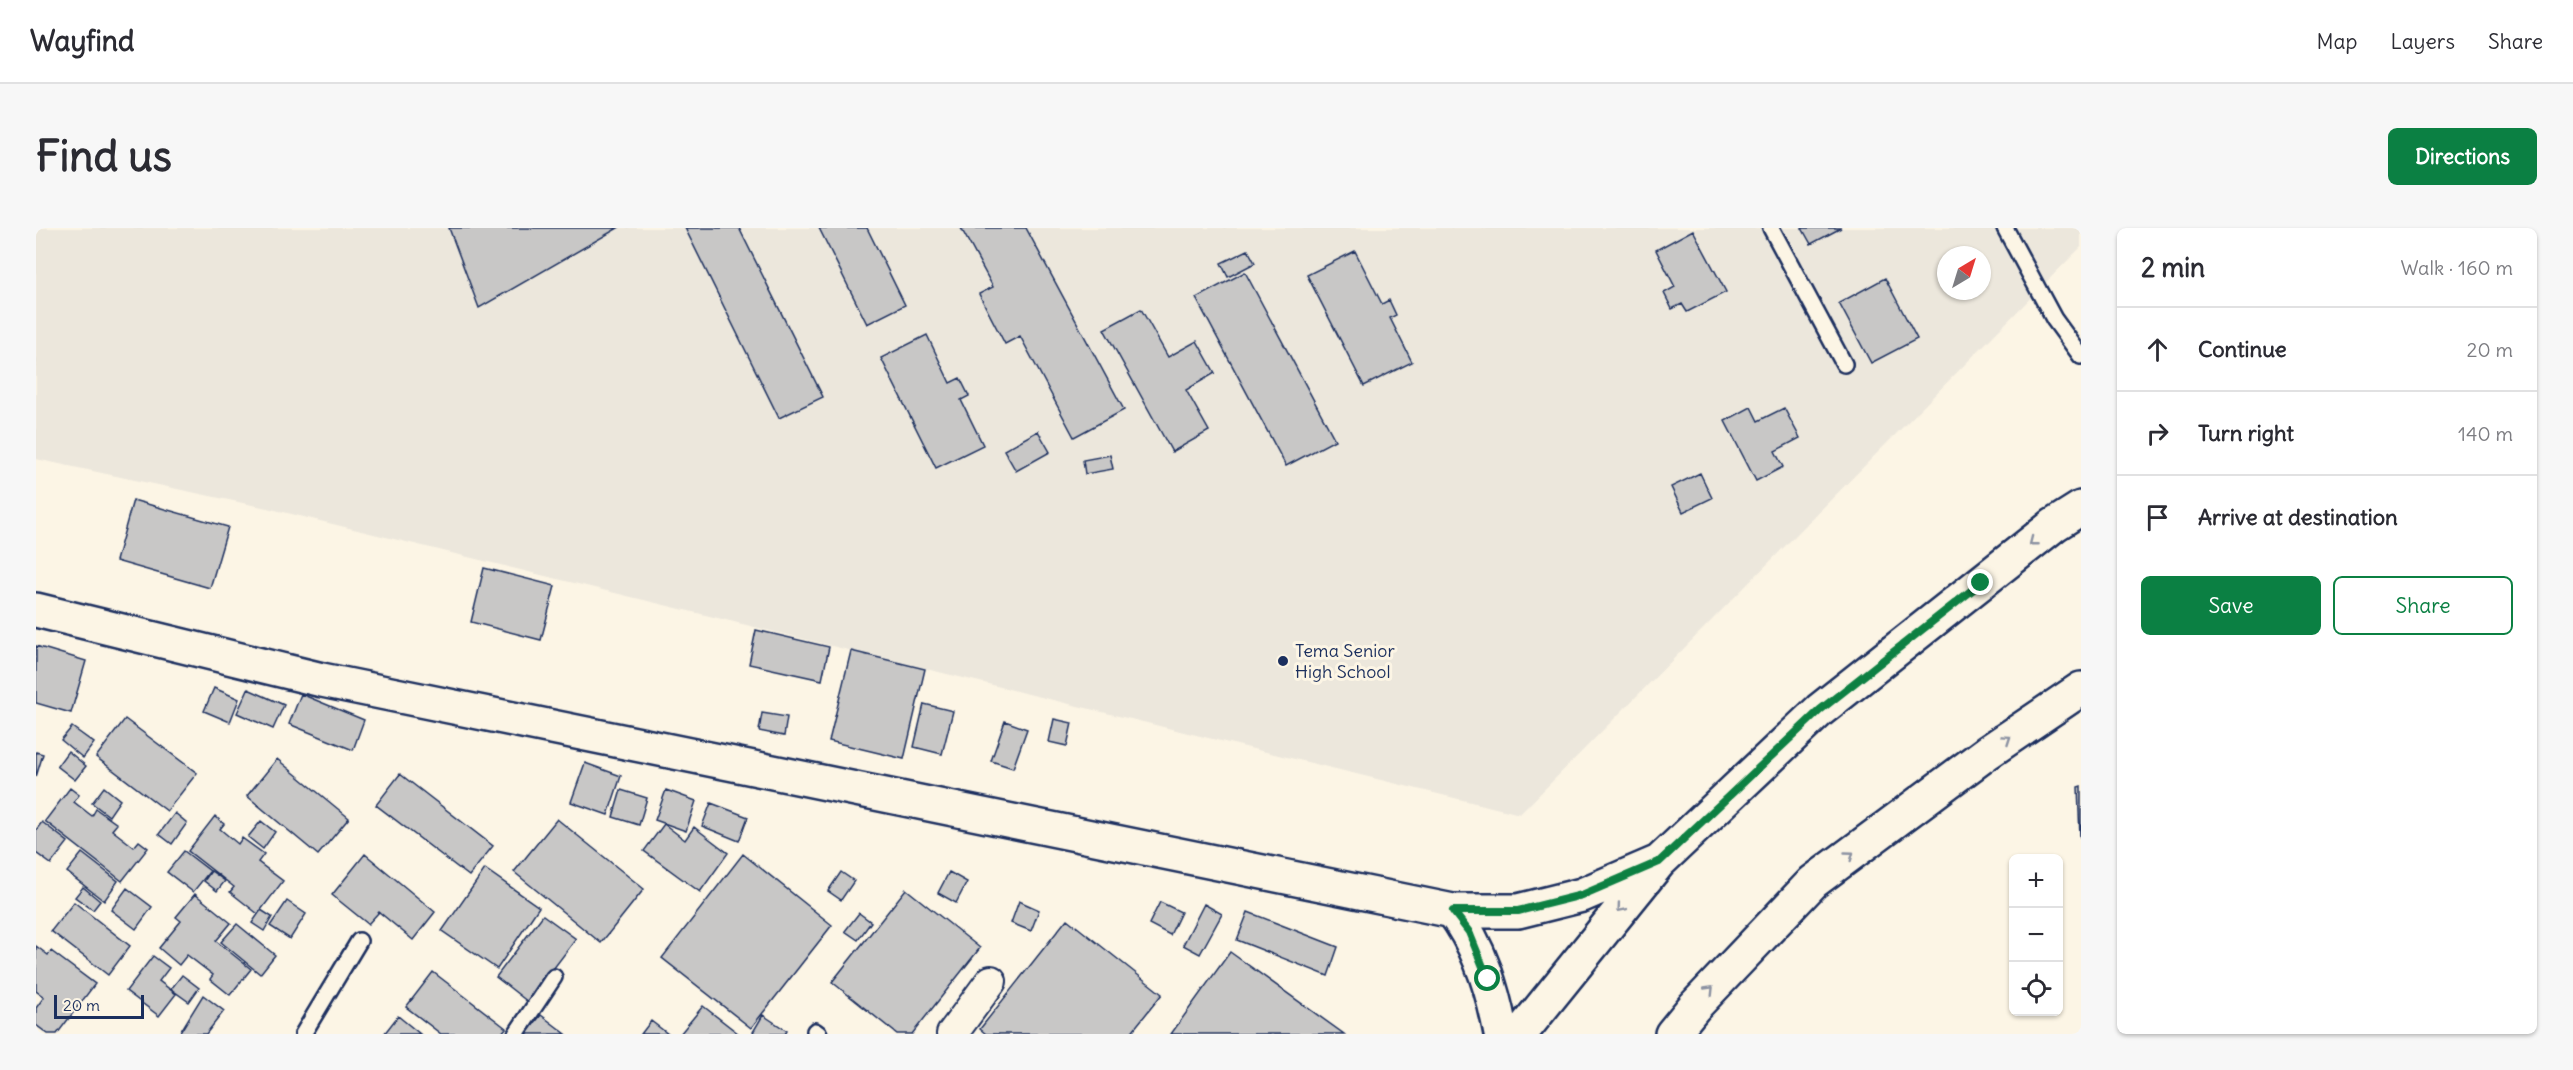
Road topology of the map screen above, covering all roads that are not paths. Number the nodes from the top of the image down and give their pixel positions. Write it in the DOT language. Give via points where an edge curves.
graph roads {
  1 [pos="1771,228"];
  2 [pos="2004,228"];
  3 [pos="2081,356"];
  4 [pos="1844,364"];
  5 [pos="2081,508"];
  6 [pos="36,610"];
  7 [pos="2081,689"];
  8 [pos="1659,862"];
  9 [pos="1453,911"];
  10 [pos="359,941"];
  11 [pos="554,977"];
  12 [pos="991,981"];
  13 [pos="303,1034"];
  14 [pos="516,1034"];
  15 [pos="952,1034"];
  16 [pos="1501,1034"];
  17 [pos="1520,1034"];
  18 [pos="1672,1034"];
  1 -- 4 [label="lane"];
  2 -- 3 [label="lane" via="2054,319"];
  5 -- 8 [label="main road, one-way" via="2054,525 1820,710"];
  6 -- 9 [label="main road" via="322,680"];
  18 -- 7 [label="main road, one-way" via="1814,882 1988,752"];
  8 -- 9 [label="main road" via="1582,895 1518,911"];
  8 -- 17 [label="main road, one-way"];
  9 -- 16 [label="main road" via="1469,932 1481,959"];
  10 -- 13 [label="lane"];
  11 -- 14 [label="lane"];
  12 -- 15 [label="street"];
}
